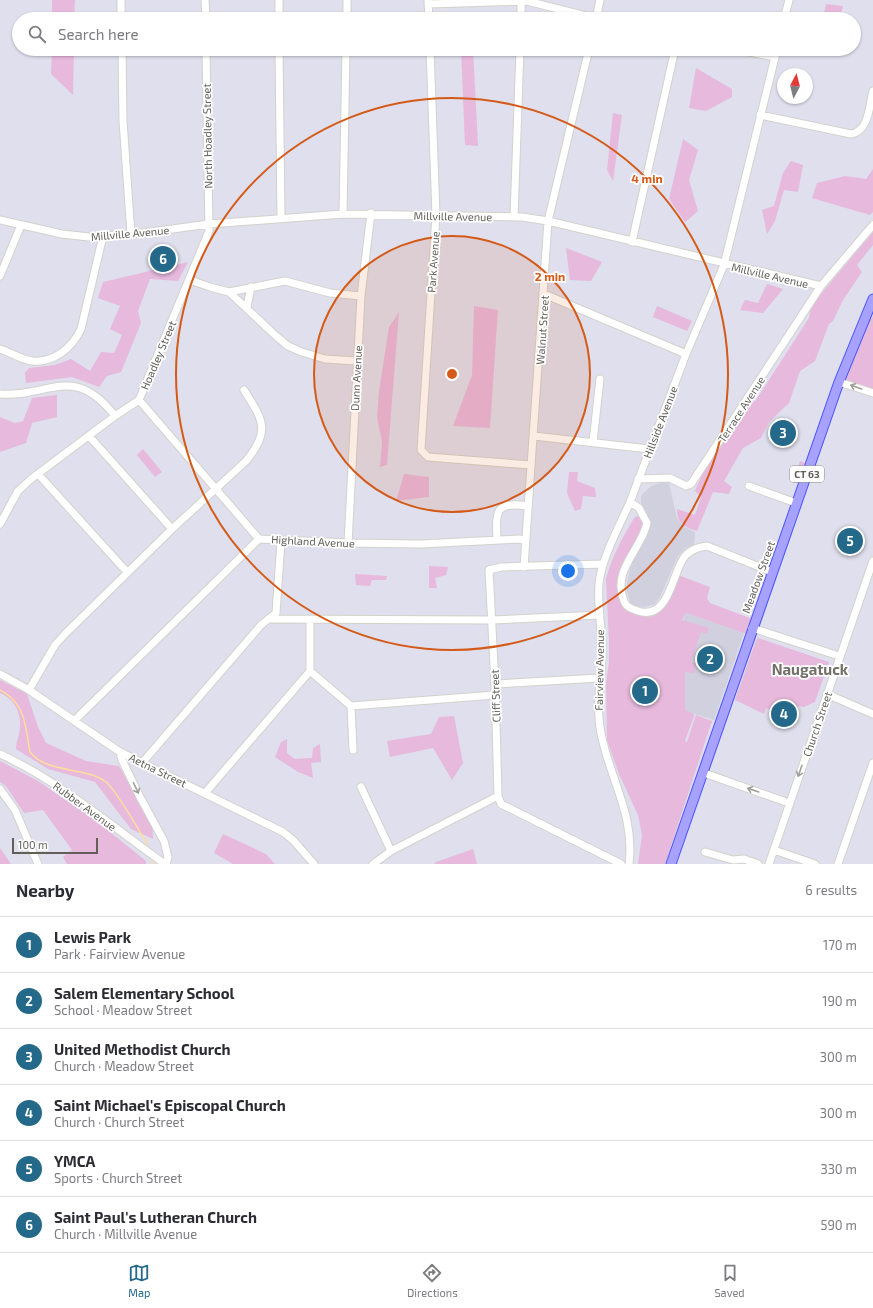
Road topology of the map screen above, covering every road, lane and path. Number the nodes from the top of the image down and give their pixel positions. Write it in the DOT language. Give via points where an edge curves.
graph roads {
  1 [pos="121,0"];
  2 [pos="205,0"];
  3 [pos="279,0"];
  4 [pos="347,0"];
  5 [pos="521,0"];
  6 [pos="600,0"];
  7 [pos="788,0"];
  8 [pos="428,2"];
  9 [pos="121,12"];
  10 [pos="206,12"];
  11 [pos="279,12"];
  12 [pos="347,12"];
  13 [pos="429,12"];
  14 [pos="521,12"];
  15 [pos="570,12"];
  16 [pos="597,12"];
  17 [pos="785,12"];
  18 [pos="122,56"];
  19 [pos="206,56"];
  20 [pos="279,56"];
  21 [pos="346,56"];
  22 [pos="430,56"];
  23 [pos="520,56"];
  24 [pos="586,56"];
  25 [pos="673,56"];
  26 [pos="770,56"];
  27 [pos="775,57"];
  28 [pos="873,91"];
  29 [pos="760,115"];
  30 [pos="344,214"];
  31 [pos="371,214"];
  32 [pos="436,215"];
  33 [pos="514,217"];
  34 [pos="280,218"];
  35 [pos="0,220"];
  36 [pos="548,222"];
  37 [pos="209,224"];
  38 [pos="21,225"];
  39 [pos="873,225"];
  40 [pos="131,234"];
  41 [pos="104,236"];
  42 [pos="632,242"];
  43 [pos="724,265"];
  44 [pos="0,276"];
  45 [pos="190,280"];
  46 [pos="820,286"];
  47 [pos="251,287"];
  48 [pos="229,292"];
  49 [pos="544,294"];
  50 [pos="361,296"];
  51 [pos="873,299"];
  52 [pos="247,307"];
  53 [pos="0,349"];
  54 [pos="686,354"];
  55 [pos="356,361"];
  56 [pos="600,379"];
  57 [pos="839,382"];
  58 [pos="244,390"];
  59 [pos="873,393"];
  60 [pos="0,394"];
  61 [pos="139,400"];
  62 [pos="115,416"];
  63 [pos="89,436"];
  64 [pos="534,436"];
  65 [pos="594,442"];
  66 [pos="649,448"];
  67 [pos="531,465"];
  68 [pos="38,474"];
  69 [pos="638,479"];
  70 [pos="749,486"];
  71 [pos="215,489"];
  72 [pos="630,502"];
  73 [pos="796,503"];
  74 [pos="528,506"];
  75 [pos="0,524"];
  76 [pos="172,529"];
  77 [pos="259,539"];
  78 [pos="497,540"];
  79 [pos="281,541"];
  80 [pos="525,541"];
  81 [pos="348,543"];
  82 [pos="873,560"];
  83 [pos="603,564"];
  84 [pos="524,567"];
  85 [pos="127,572"];
  86 [pos="772,572"];
  87 [pos="600,615"];
  88 [pos="270,619"];
  89 [pos="310,620"];
  90 [pos="492,620"];
  91 [pos="752,628"];
  92 [pos="839,656"];
  93 [pos="310,671"];
  94 [pos="0,674"];
  95 [pos="599,678"];
  96 [pos="495,684"];
  97 [pos="29,690"];
  98 [pos="827,694"];
  99 [pos="495,695"];
  100 [pos="351,706"];
  101 [pos="873,714"];
  102 [pos="75,720"];
  103 [pos="353,750"];
  104 [pos="120,752"];
  105 [pos="0,754"];
  106 [pos="142,763"];
  107 [pos="873,763"];
  108 [pos="704,773"];
  109 [pos="361,787"];
  110 [pos="0,789"];
  111 [pos="204,793"];
  112 [pos="498,796"];
  113 [pos="789,803"];
  114 [pos="774,850"];
  115 [pos="391,851"];
  116 [pos="705,852"];
  117 [pos="164,863"];
  118 [pos="38,864"];
  119 [pos="314,864"];
  120 [pos="373,864"];
  121 [pos="621,864"];
  122 [pos="629,864"];
  123 [pos="671,864"];
  124 [pos="758,864"];
  125 [pos="769,864"];
  126 [pos="815,864"];
  127 [pos="838,864"];
  1 -- 9 [label="street"];
  2 -- 10 [label="street"];
  3 -- 11 [label="street"];
  4 -- 12 [label="street"];
  5 -- 8 [label="street"];
  5 -- 14 [label="street"];
  5 -- 15 [label="street"];
  6 -- 16 [label="street"];
  7 -- 17 [label="street"];
  8 -- 13 [label="street"];
  18 -- 40 [label="street" via="122,121"];
  19 -- 37 [label="street, North Hoadley Street"];
  20 -- 34 [label="street"];
  21 -- 30 [label="street"];
  22 -- 32 [label="street, Park Avenue"];
  23 -- 33 [label="street"];
  24 -- 36 [label="street, Walnut Street"];
  25 -- 42 [label="street"];
  26 -- 27 [label="street"];
  27 -- 29 [label="street, Hillside Avenue"];
  28 -- 29 [label="street" via="864,127 859,133 851,134"];
  29 -- 43 [label="street, Hillside Avenue"];
  30 -- 31 [label="street, Millville Avenue"];
  30 -- 34 [label="street, Millville Avenue"];
  31 -- 32 [label="street, Millville Avenue"];
  31 -- 50 [label="street, Dunn Avenue"];
  32 -- 33 [label="street, Millville Avenue"];
  32 -- 67 [label="street, Park Avenue" via="421,450 428,457"];
  33 -- 36 [label="street, Millville Avenue"];
  34 -- 37 [label="street, Millville Avenue"];
  35 -- 38 [label="street, Millville Avenue"];
  36 -- 42 [label="street, Millville Avenue"];
  36 -- 49 [label="street, Walnut Street"];
  37 -- 40 [label="street, Millville Avenue"];
  37 -- 45 [label="street, Hoadley Street" via="209,231"];
  38 -- 41 [label="street, Millville Avenue" via="76,236"];
  38 -- 44 [label="street"];
  39 -- 46 [label="street, Millville Avenue"];
  40 -- 41 [label="street, Millville Avenue"];
  41 -- 53 [label="street" via="81,330 76,340 65,351 42,360 31,361"];
  42 -- 43 [label="street, Millville Avenue"];
  43 -- 46 [label="street, Millville Avenue"];
  43 -- 54 [label="street, Hillside Avenue"];
  45 -- 48 [label="street"];
  45 -- 61 [label="street, Hoadley Street"];
  46 -- 69 [label="street, Terrace Avenue" via="691,484 686,486 670,478"];
  47 -- 48 [label="street"];
  47 -- 50 [label="street" via="285,280 330,293"];
  47 -- 52 [label="street"];
  48 -- 52 [label="street"];
  49 -- 54 [label="street"];
  49 -- 64 [label="street, Walnut Street"];
  50 -- 55 [label="street, Dunn Avenue"];
  51 -- 57 [label="main road, Meadow Street / CT 63"];
  52 -- 55 [label="street" via="288,346 325,359"];
  54 -- 66 [label="street, Hillside Avenue"];
  55 -- 81 [label="street, Dunn Avenue"];
  56 -- 65 [label="street"];
  59 -- 57 [label="street, one-way"];
  57 -- 73 [label="main road, Meadow Street / CT 63"];
  58 -- 71 [label="street" via="258,412 262,424 260,442 246,461"];
  60 -- 62 [label="street" via="9,395 59,385 73,386 90,392 105,403"];
  61 -- 62 [label="street, Hoadley Street"];
  61 -- 71 [label="street, Highland Avenue"];
  62 -- 63 [label="street, Hoadley Street"];
  63 -- 68 [label="street, Hoadley Street"];
  63 -- 76 [label="street"];
  64 -- 65 [label="street"];
  64 -- 67 [label="street, Walnut Street"];
  65 -- 66 [label="street"];
  66 -- 69 [label="street, Hillside Avenue"];
  67 -- 74 [label="street, Walnut Street"];
  68 -- 75 [label="street, Hoadley Street" via="18,491"];
  68 -- 85 [label="street"];
  69 -- 72 [label="street, Hillside Avenue"];
  70 -- 73 [label="street"];
  71 -- 76 [label="street"];
  71 -- 77 [label="street, Highland Avenue"];
  72 -- 83 [label="street, Fairview Avenue"];
  72 -- 86 [label="street" via="639,508 647,523 627,562 622,581 623,598 631,609 645,613 659,608 683,559 698,548 716,548"];
  73 -- 86 [label="main road, Meadow Street / CT 63"];
  74 -- 78 [label="street" via="507,505 499,510 496,516"];
  74 -- 80 [label="street, Walnut Street"];
  76 -- 85 [label="street"];
  77 -- 79 [label="street, Highland Avenue"];
  77 -- 102 [label="street"];
  78 -- 80 [label="street, Highland Avenue"];
  78 -- 81 [label="street, Highland Avenue" via="420,544"];
  79 -- 81 [label="street, Highland Avenue"];
  79 -- 88 [label="street" via="276,613"];
  80 -- 84 [label="street, Walnut Street"];
  82 -- 92 [label="street, Church Street"];
  83 -- 84 [label="street, Cliff Street"];
  83 -- 87 [label="street, Fairview Avenue" via="599,584"];
  84 -- 90 [label="street, Cliff Street" via="489,570"];
  85 -- 97 [label="street" via="56,645"];
  86 -- 91 [label="main road, Meadow Street / CT 63"];
  87 -- 90 [label="street"];
  87 -- 95 [label="street, Fairview Avenue" via="602,657"];
  88 -- 89 [label="street"];
  88 -- 106 [label="street"];
  89 -- 90 [label="street"];
  89 -- 93 [label="street"];
  90 -- 96 [label="street, Cliff Street"];
  91 -- 92 [label="street"];
  91 -- 108 [label="main road, Meadow Street / CT 63"];
  92 -- 98 [label="street, Church Street"];
  93 -- 100 [label="street"];
  93 -- 111 [label="street"];
  94 -- 97 [label="street, Aetna Street"];
  95 -- 96 [label="street"];
  95 -- 122 [label="street, Fairview Avenue" via="601,736 607,762 627,815 630,831"];
  96 -- 99 [label="street, Cliff Street"];
  97 -- 102 [label="street, Aetna Street"];
  98 -- 101 [label="street"];
  98 -- 113 [label="street, Church Street, one-way"];
  99 -- 100 [label="street"];
  99 -- 112 [label="street, Cliff Street"];
  100 -- 103 [label="street"];
  102 -- 104 [label="street, Aetna Street"];
  104 -- 106 [label="street, Aetna Street"];
  104 -- 117 [label="street, one-way" via="140,797 164,841 168,857"];
  105 -- 117 [label="street, Rubber Avenue" via="56,785"];
  106 -- 111 [label="street, Aetna Street"];
  107 -- 127 [label="street"];
  113 -- 108 [label="street, one-way"];
  108 -- 123 [label="main road, Meadow Street / CT 63"];
  109 -- 115 [label="street"];
  110 -- 118 [label="street" via="15,810"];
  111 -- 119 [label="street, Aetna Street" via="282,832 293,840"];
  112 -- 115 [label="street"];
  112 -- 121 [label="street" via="501,804"];
  113 -- 114 [label="street, Church Street"];
  114 -- 125 [label="street, Church Street"];
  114 -- 126 [label="street"];
  115 -- 120 [label="street"];
  116 -- 124 [label="street"];
}
